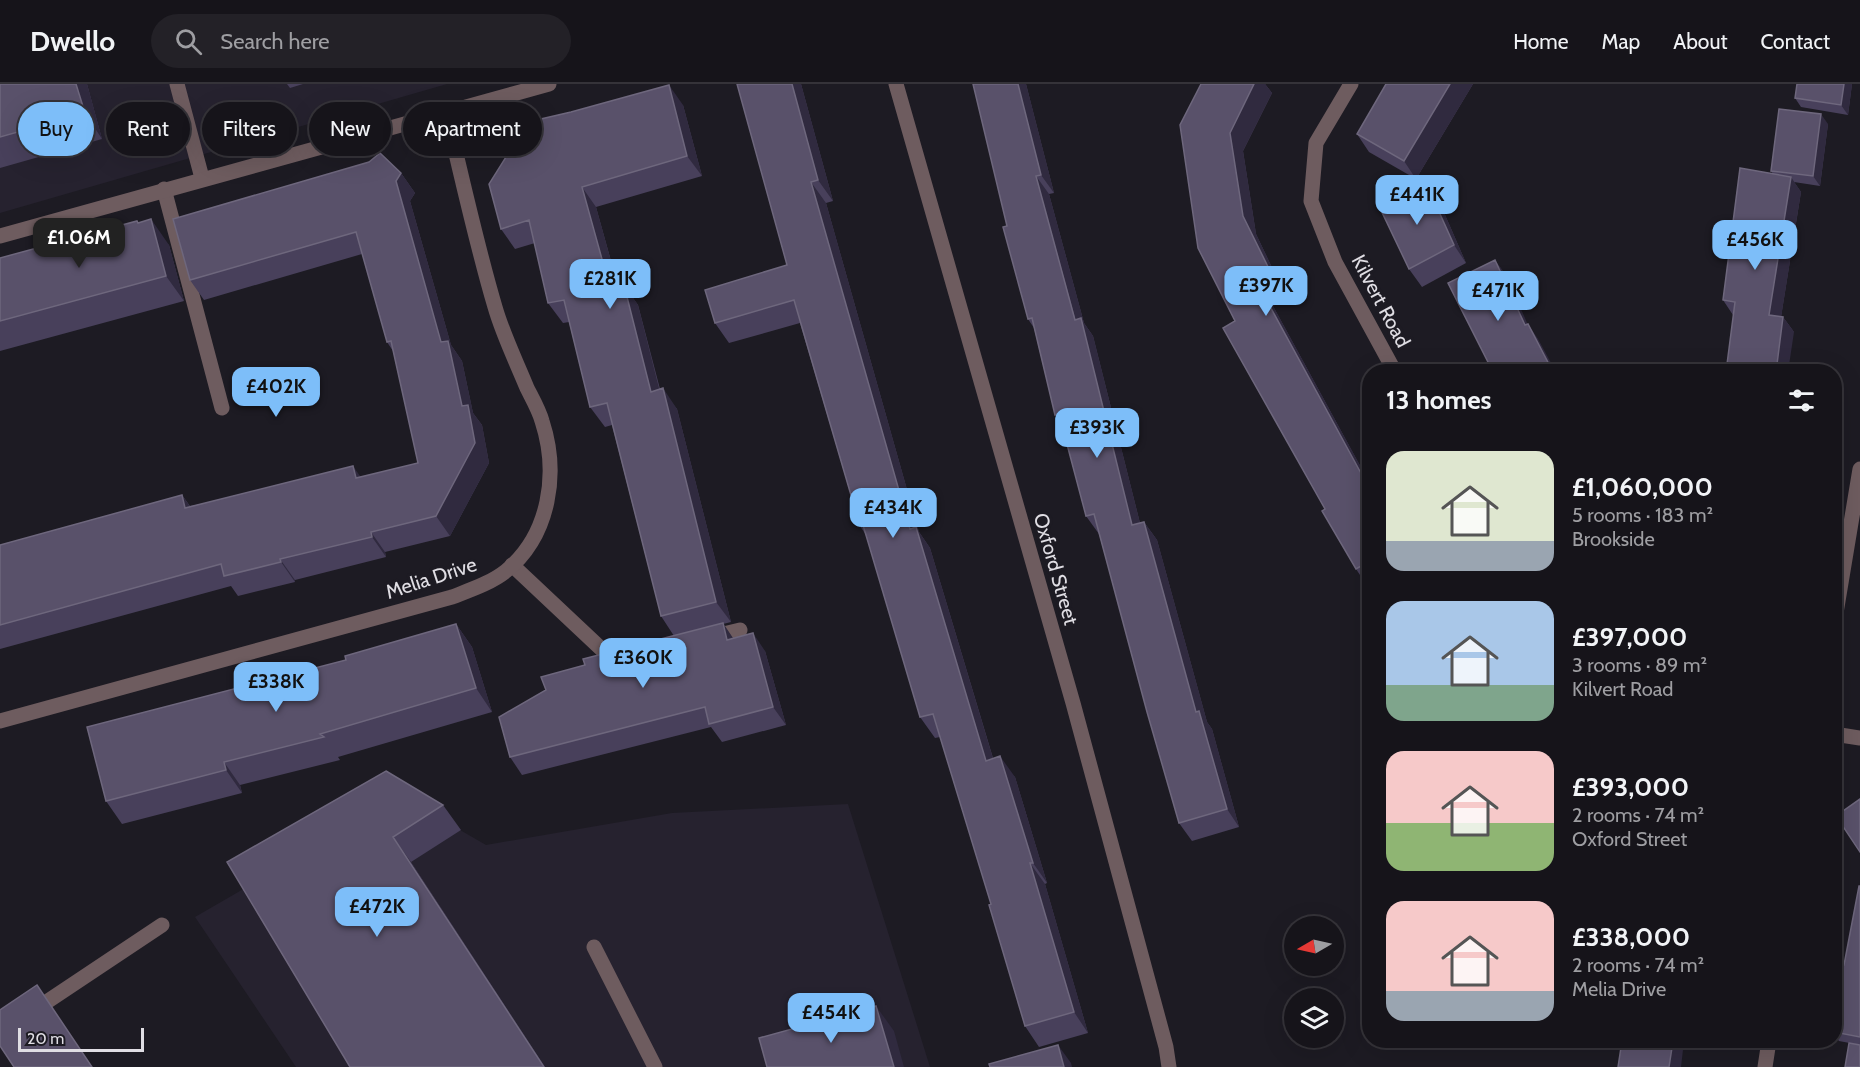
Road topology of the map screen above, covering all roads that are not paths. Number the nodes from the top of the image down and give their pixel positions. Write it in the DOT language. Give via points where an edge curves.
graph roads {
  1 [pos="177,84"];
  2 [pos="549,84"];
  3 [pos="896,84"];
  4 [pos="1351,84"];
  5 [pos="483,102"];
  6 [pos="403,124"];
  7 [pos="458,156"];
  8 [pos="202,178"];
  9 [pos="164,189"];
  10 [pos="0,236"];
  11 [pos="1391,364"];
  12 [pos="222,408"];
  13 [pos="1860,470"];
  14 [pos="513,565"];
  15 [pos="1842,577"];
  16 [pos="740,630"];
  17 [pos="695,642"];
  18 [pos="639,656"];
  19 [pos="0,721"];
  20 [pos="1842,735"];
  21 [pos="1860,738"];
  22 [pos="162,925"];
  23 [pos="594,947"];
  24 [pos="0,1034"];
  25 [pos="1768,1048"];
  26 [pos="655,1067"];
  27 [pos="1169,1067"];
  28 [pos="1765,1067"];
  1 -- 8 [label="street"];
  2 -- 5 [label="street"];
  3 -- 27 [label="street, Oxford Street" via="1073,703"];
  4 -- 11 [label="street, Kilvert Road" via="1316,143 1311,201 1335,262"];
  6 -- 8 [label="street"];
  7 -- 14 [label="street, Melia Drive" via="495,308 542,421 548,447 549,499 537,531"];
  8 -- 9 [label="street"];
  9 -- 10 [label="street"];
  9 -- 12 [label="street"];
  13 -- 15 [label="street"];
  14 -- 18 [label="street" via="612,659"];
  14 -- 19 [label="street, Melia Drive" via="452,597"];
  16 -- 17 [label="street"];
  20 -- 21 [label="street"];
  22 -- 24 [label="street"];
  23 -- 26 [label="street"];
  25 -- 28 [label="street"];
}
